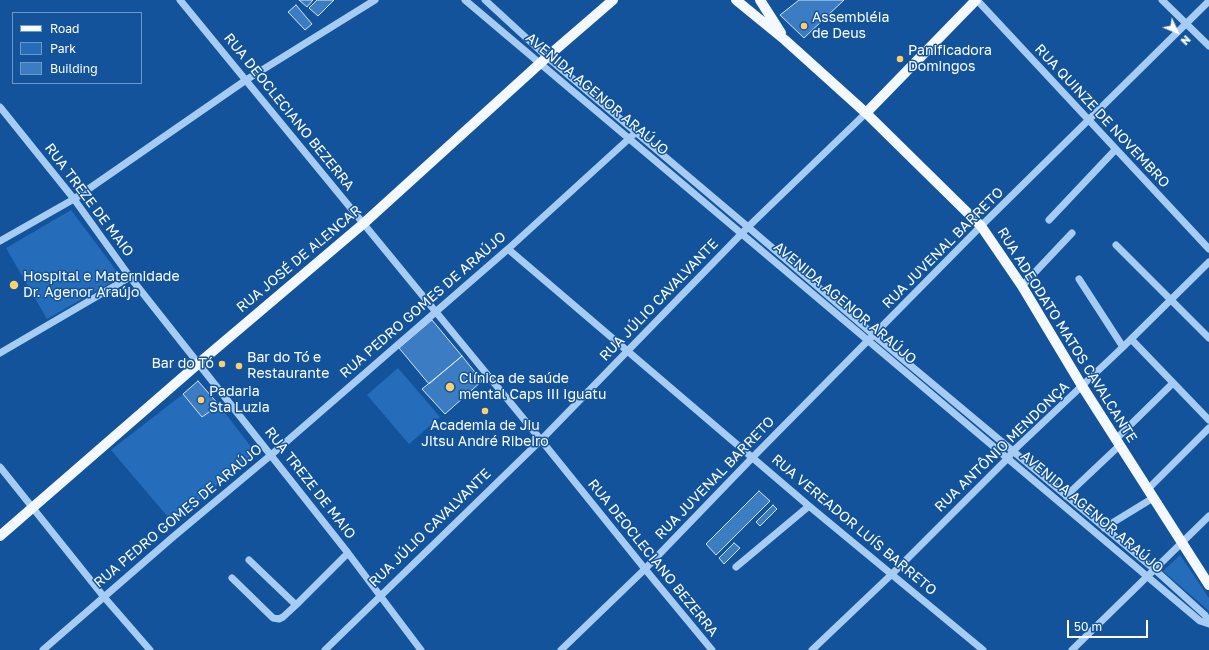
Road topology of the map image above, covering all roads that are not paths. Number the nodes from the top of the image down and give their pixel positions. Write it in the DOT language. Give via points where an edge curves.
graph roads {
  1 [pos="180,0"];
  2 [pos="375,0"];
  3 [pos="465,0"];
  4 [pos="484,0"];
  5 [pos="613,0"];
  6 [pos="736,0"];
  7 [pos="760,0"];
  8 [pos="976,0"];
  9 [pos="1162,0"];
  10 [pos="1209,1"];
  11 [pos="1186,24"];
  12 [pos="785,40"];
  13 [pos="1209,46"];
  14 [pos="544,61"];
  15 [pos="246,80"];
  16 [pos="0,107"];
  17 [pos="866,113"];
  18 [pos="1088,121"];
  19 [pos="636,132"];
  20 [pos="630,138"];
  21 [pos="1116,149"];
  22 [pos="74,199"];
  23 [pos="1049,220"];
  24 [pos="363,224"];
  25 [pos="981,226"];
  26 [pos="748,227"];
  27 [pos="742,233"];
  28 [pos="1072,233"];
  29 [pos="0,241"];
  30 [pos="1116,245"];
  31 [pos="508,249"];
  32 [pos="1209,249"];
  33 [pos="1209,262"];
  34 [pos="130,277"];
  35 [pos="1079,279"];
  36 [pos="1022,286"];
  37 [pos="1170,300"];
  38 [pos="436,311"];
  39 [pos="871,338"];
  40 [pos="1209,338"];
  41 [pos="1131,339"];
  42 [pos="1123,347"];
  43 [pos="627,352"];
  44 [pos="0,353"];
  45 [pos="199,363"];
  46 [pos="1173,382"];
  47 [pos="1082,386"];
  48 [pos="1209,420"];
  49 [pos="1209,428"];
  50 [pos="541,440"];
  51 [pos="1118,442"];
  52 [pos="1013,451"];
  53 [pos="271,454"];
  54 [pos="753,457"];
  55 [pos="1008,458"];
  56 [pos="0,468"];
  57 [pos="1150,494"];
  58 [pos="1066,496"];
  59 [pos="809,506"];
  60 [pos="33,507"];
  61 [pos="1209,516"];
  62 [pos="1104,528"];
  63 [pos="0,536"];
  64 [pos="1181,542"];
  65 [pos="348,553"];
  66 [pos="249,560"];
  67 [pos="736,568"];
  68 [pos="645,569"];
  69 [pos="1154,569"];
  70 [pos="892,574"];
  71 [pos="1148,575"];
  72 [pos="232,578"];
  73 [pos="1209,585"];
  74 [pos="380,595"];
  75 [pos="104,597"];
  76 [pos="296,605"];
  77 [pos="1209,623"];
  78 [pos="43,650"];
  79 [pos="150,650"];
  80 [pos="325,650"];
  81 [pos="421,650"];
  82 [pos="561,650"];
  83 [pos="712,650"];
  84 [pos="812,650"];
  85 [pos="983,650"];
  86 [pos="1072,650"];
  1 -- 15 [label="street, RUA DEOCLECIANO BEZERRA"];
  2 -- 15 [label="street"];
  3 -- 14 [label="street, AVENIDA AGENOR ARAÚJO"];
  4 -- 14 [label="street, AVENIDA AGENOR ARAÚJO"];
  5 -- 14 [label="main road, RUA JOSÉ DE ALENCAR"];
  6 -- 12 [label="main road, RUA ADEODATO MATOS CAVALCANTE"];
  7 -- 12 [label="main road, RUA ADEODATO MATOS CAVALCANTE"];
  8 -- 17 [label="main road, RUA JÚLIO CAVALVANTE"];
  8 -- 18 [label="street, RUA QUINZE DE NOVEMBRO"];
  9 -- 11 [label="street"];
  10 -- 11 [label="street, RUA JUVENAL BARRETO"];
  11 -- 13 [label="street"];
  11 -- 18 [label="street, RUA JUVENAL BARRETO"];
  12 -- 17 [label="main road, RUA ADEODATO MATOS CAVALCANTE"];
  14 -- 19 [label="street, AVENIDA AGENOR ARAÚJO"];
  14 -- 20 [label="street, AVENIDA AGENOR ARAÚJO"];
  14 -- 24 [label="main road, RUA JOSÉ DE ALENCAR"];
  15 -- 22 [label="street"];
  15 -- 24 [label="street, RUA DEOCLECIANO BEZERRA"];
  16 -- 22 [label="street, RUA TREZE DE MAIO"];
  17 -- 25 [label="main road, RUA ADEODATO MATOS CAVALCANTE"];
  17 -- 26 [label="street, RUA JÚLIO CAVALVANTE"];
  18 -- 21 [label="street, RUA QUINZE DE NOVEMBRO"];
  18 -- 25 [label="street, RUA JUVENAL BARRETO"];
  19 -- 20 [label="street, RUA PEDRO GOMES DE ARAÚJO"];
  19 -- 26 [label="street, AVENIDA AGENOR ARAÚJO"];
  20 -- 27 [label="street, AVENIDA AGENOR ARAÚJO"];
  20 -- 31 [label="street, RUA PEDRO GOMES DE ARAÚJO"];
  21 -- 23 [label="street"];
  21 -- 32 [label="street, RUA QUINZE DE NOVEMBRO"];
  22 -- 29 [label="street"];
  22 -- 34 [label="street, RUA TREZE DE MAIO"];
  24 -- 38 [label="street, RUA DEOCLECIANO BEZERRA"];
  24 -- 45 [label="main road, RUA JOSÉ DE ALENCAR"];
  25 -- 36 [label="main road, RUA ADEODATO MATOS CAVALCANTE"];
  25 -- 39 [label="street, RUA JUVENAL BARRETO"];
  26 -- 27 [label="street, RUA JÚLIO CAVALVANTE"];
  26 -- 39 [label="street, AVENIDA AGENOR ARAÚJO"];
  27 -- 39 [label="street, AVENIDA AGENOR ARAÚJO"];
  27 -- 43 [label="street, RUA JÚLIO CAVALVANTE"];
  28 -- 36 [label="street"];
  30 -- 37 [label="street"];
  31 -- 38 [label="street, RUA PEDRO GOMES DE ARAÚJO"];
  31 -- 43 [label="street, RUA VEREADOR LUÍS BARRETO"];
  33 -- 37 [label="street, RUA ANTÔNIO MENDONÇA"];
  34 -- 44 [label="street"];
  34 -- 45 [label="street, RUA TREZE DE MAIO"];
  35 -- 42 [label="street"];
  36 -- 47 [label="main road, RUA ADEODATO MATOS CAVALCANTE"];
  37 -- 40 [label="street"];
  37 -- 41 [label="street, RUA ANTÔNIO MENDONÇA"];
  38 -- 50 [label="street, RUA DEOCLECIANO BEZERRA"];
  38 -- 53 [label="street, RUA PEDRO GOMES DE ARAÚJO"];
  39 -- 52 [label="street, AVENIDA AGENOR ARAÚJO"];
  39 -- 54 [label="street, RUA JUVENAL BARRETO"];
  39 -- 55 [label="street, AVENIDA AGENOR ARAÚJO"];
  41 -- 42 [label="street, RUA ANTÔNIO MENDONÇA"];
  41 -- 46 [label="street"];
  42 -- 47 [label="street, RUA ANTÔNIO MENDONÇA"];
  43 -- 50 [label="street, RUA JÚLIO CAVALVANTE"];
  43 -- 54 [label="street, RUA VEREADOR LUÍS BARRETO"];
  45 -- 53 [label="street, RUA TREZE DE MAIO"];
  45 -- 60 [label="main road, RUA JOSÉ DE ALENCAR"];
  46 -- 48 [label="street"];
  46 -- 51 [label="street"];
  47 -- 51 [label="main road, RUA ADEODATO MATOS CAVALCANTE"];
  47 -- 52 [label="street, RUA ANTÔNIO MENDONÇA"];
  49 -- 57 [label="street"];
  50 -- 68 [label="street, RUA DEOCLECIANO BEZERRA"];
  50 -- 74 [label="street, RUA JÚLIO CAVALVANTE"];
  51 -- 57 [label="main road, RUA ADEODATO MATOS CAVALCANTE"];
  51 -- 58 [label="street"];
  52 -- 55 [label="street, RUA ANTÔNIO MENDONÇA"];
  52 -- 58 [label="street, AVENIDA AGENOR ARAÚJO"];
  53 -- 65 [label="street, RUA TREZE DE MAIO"];
  53 -- 75 [label="street, RUA PEDRO GOMES DE ARAÚJO"];
  54 -- 59 [label="street, RUA VEREADOR LUÍS BARRETO"];
  54 -- 68 [label="street, RUA JUVENAL BARRETO"];
  55 -- 70 [label="street, RUA ANTÔNIO MENDONÇA"];
  55 -- 71 [label="street, AVENIDA AGENOR ARAÚJO"];
  56 -- 60 [label="street"];
  57 -- 62 [label="street"];
  57 -- 64 [label="main road, RUA ADEODATO MATOS CAVALCANTE"];
  58 -- 62 [label="street, AVENIDA AGENOR ARAÚJO"];
  59 -- 67 [label="street"];
  59 -- 70 [label="street, RUA VEREADOR LUÍS BARRETO"];
  60 -- 63 [label="main road, RUA JOSÉ DE ALENCAR"];
  60 -- 75 [label="street"];
  61 -- 64 [label="street"];
  62 -- 69 [label="street, AVENIDA AGENOR ARAÚJO"];
  64 -- 69 [label="street"];
  64 -- 73 [label="main road, RUA ADEODATO MATOS CAVALCANTE"];
  65 -- 74 [label="street, RUA TREZE DE MAIO"];
  65 -- 76 [label="street"];
  66 -- 76 [label="street"];
  68 -- 82 [label="street, RUA JUVENAL BARRETO"];
  68 -- 83 [label="street, RUA DEOCLECIANO BEZERRA"];
  69 -- 71 [label="street"];
  69 -- 77 [label="street, AVENIDA AGENOR ARAÚJO" via="1205,615"];
  70 -- 84 [label="street, RUA ANTÔNIO MENDONÇA"];
  70 -- 85 [label="street, RUA VEREADOR LUÍS BARRETO"];
  71 -- 77 [label="street, AVENIDA AGENOR ARAÚJO" via="1200,621"];
  71 -- 86 [label="street"];
  72 -- 76 [label="street" via="273,618 283,617"];
  74 -- 80 [label="street, RUA JÚLIO CAVALVANTE"];
  74 -- 81 [label="street, RUA TREZE DE MAIO"];
  75 -- 78 [label="street, RUA PEDRO GOMES DE ARAÚJO"];
  75 -- 79 [label="street"];
}
